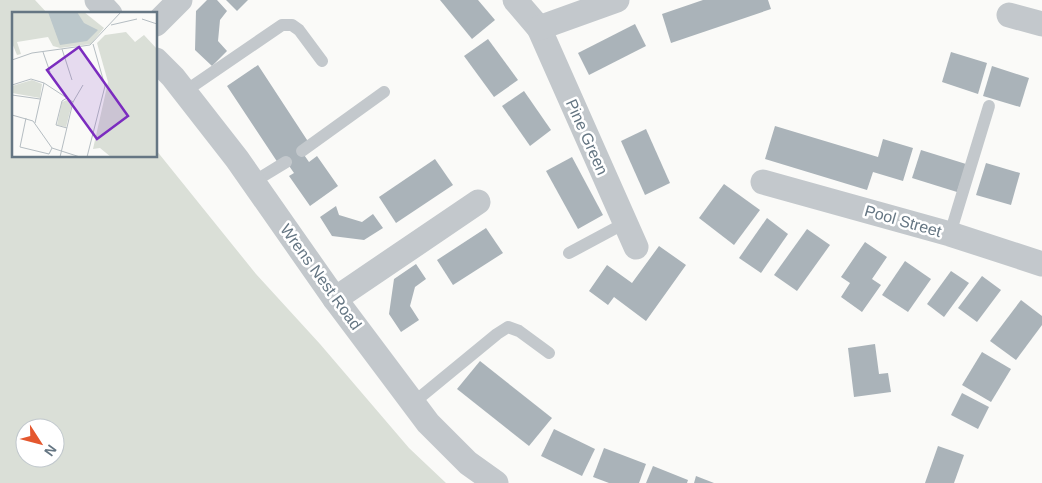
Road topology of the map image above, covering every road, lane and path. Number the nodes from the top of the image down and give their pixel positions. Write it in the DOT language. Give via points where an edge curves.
graph roads {
  1 [pos="96,0"];
  2 [pos="180,0"];
  3 [pos="515,0"];
  4 [pos="617,0"];
  5 [pos="108,12"];
  6 [pos="1009,15"];
  7 [pos="158,22"];
  8 [pos="1042,24"];
  9 [pos="539,28"];
  10 [pos="322,61"];
  11 [pos="158,62"];
  12 [pos="184,92"];
  13 [pos="384,92"];
  14 [pos="989,106"];
  15 [pos="302,151"];
  16 [pos="286,162"];
  17 [pos="253,182"];
  18 [pos="764,182"];
  19 [pos="478,202"];
  20 [pos="625,223"];
  21 [pos="950,234"];
  22 [pos="636,247"];
  23 [pos="569,253"];
  24 [pos="1042,264"];
  25 [pos="335,299"];
  26 [pos="549,353"];
  27 [pos="413,403"];
  28 [pos="496,483"];
  1 -- 5 [label="street"];
  2 -- 7 [label="street"];
  3 -- 9 [label="street, Pine Green"];
  4 -- 9 [label="street"];
  6 -- 8 [label="street"];
  9 -- 20 [label="street, Pine Green"];
  10 -- 12 [label="lane" via="299,30 292,25 282,25"];
  11 -- 12 [label="street, Wrens Nest Road"];
  12 -- 17 [label="street, Wrens Nest Road"];
  13 -- 15 [label="lane"];
  14 -- 21 [label="lane"];
  16 -- 17 [label="lane"];
  17 -- 25 [label="street, Wrens Nest Road"];
  18 -- 21 [label="street, Pool Street"];
  19 -- 25 [label="street"];
  20 -- 22 [label="street, Pine Green"];
  20 -- 23 [label="lane"];
  21 -- 24 [label="street, Pool Street"];
  25 -- 27 [label="street, Wrens Nest Road"];
  26 -- 27 [label="lane" via="519,331 508,328"];
  27 -- 28 [label="street, Wrens Nest Road" via="468,463"];
}
